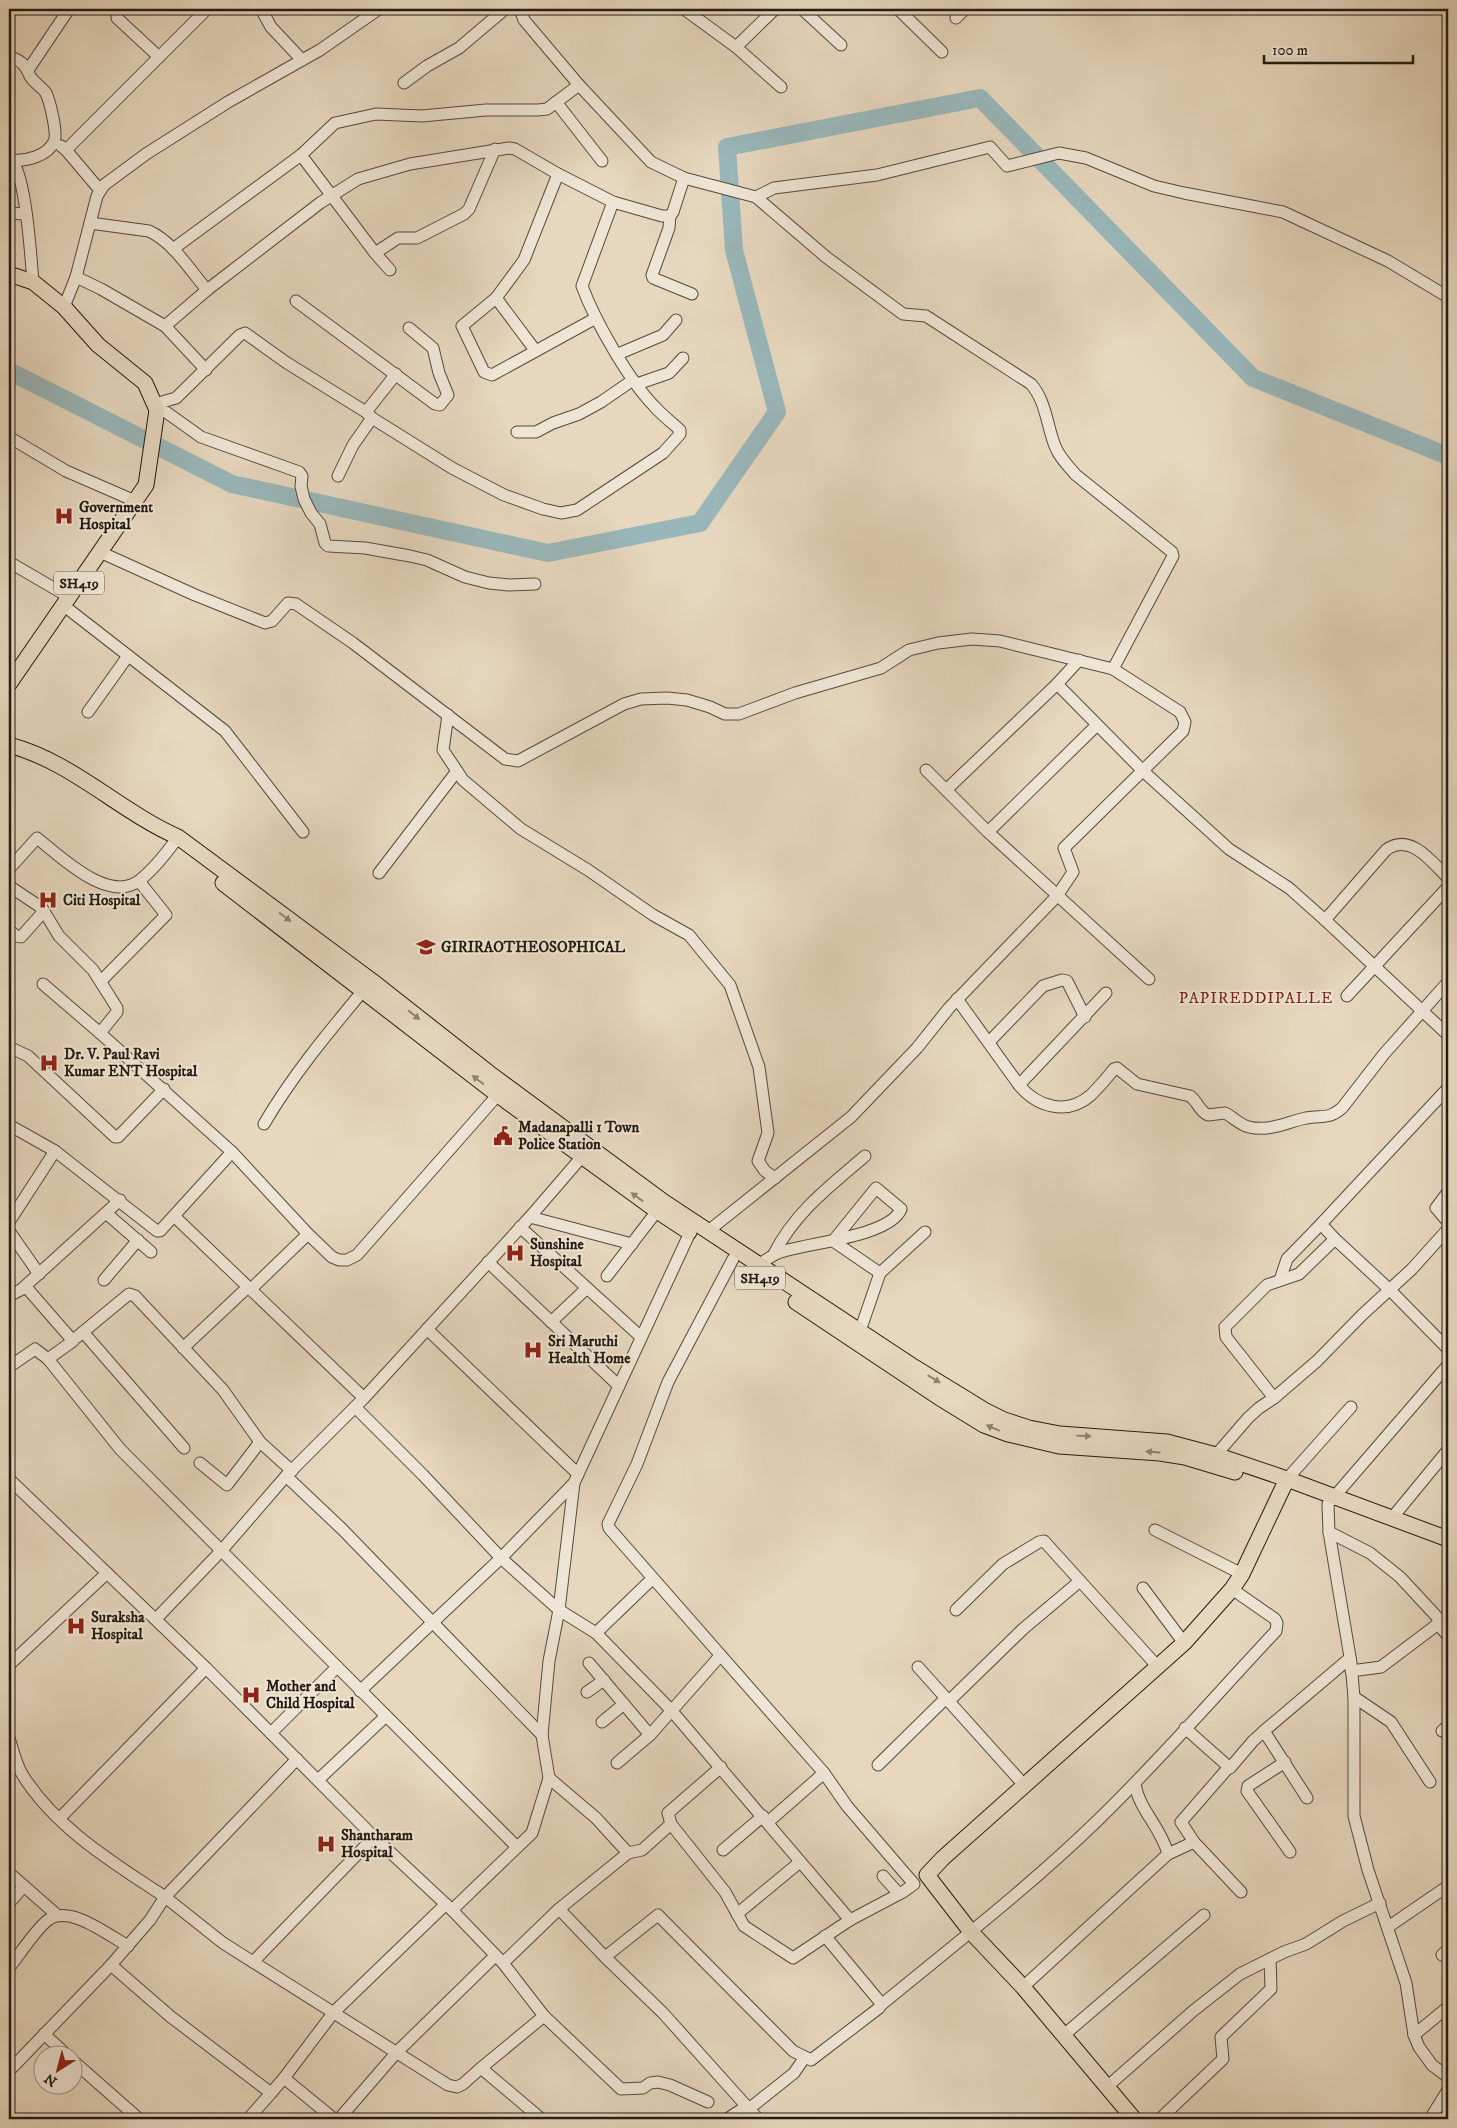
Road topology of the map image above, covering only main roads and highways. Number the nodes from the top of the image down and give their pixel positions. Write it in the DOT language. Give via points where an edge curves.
graph roads {
  1 [pos="9,274"];
  2 [pos="9,684"];
  3 [pos="9,745"];
  4 [pos="176,841"];
  5 [pos="502,1090"];
  6 [pos="586,1152"];
  7 [pos="697,1229"];
  8 [pos="1285,1483"];
  9 [pos="1331,1500"];
  10 [pos="1448,1538"];
  11 [pos="1448,1548"];
  12 [pos="1130,2118"];
  1 -- 2 [label="main road, SH419" via="33,282 64,307 98,346 145,383 157,408 146,485"];
  3 -- 4 [label="main road, SH419" via="61,765"];
  5 -- 4 [label="main road, SH419, one-way" via="362,992"];
  4 -- 5 [label="main road, SH419, one-way" via="372,981"];
  5 -- 6 [label="main road, SH419"];
  6 -- 7 [label="main road, SH419"];
  7 -- 6 [label="main road, SH419, one-way" via="657,1211"];
  7 -- 8 [label="main road, SH419, one-way" via="914,1367 1004,1420 1060,1434 1167,1442 1216,1455"];
  8 -- 7 [label="main road, SH419, one-way" via="1185,1457 1031,1441 984,1425 733,1259"];
  8 -- 9 [label="main road, SH419"];
  8 -- 12 [label="main road" via="1242,1574 1184,1643 927,1875 971,1932 1108,2086"];
  9 -- 10 [label="main road, SH419"];
  9 -- 11 [label="main road, SH419"];
}
